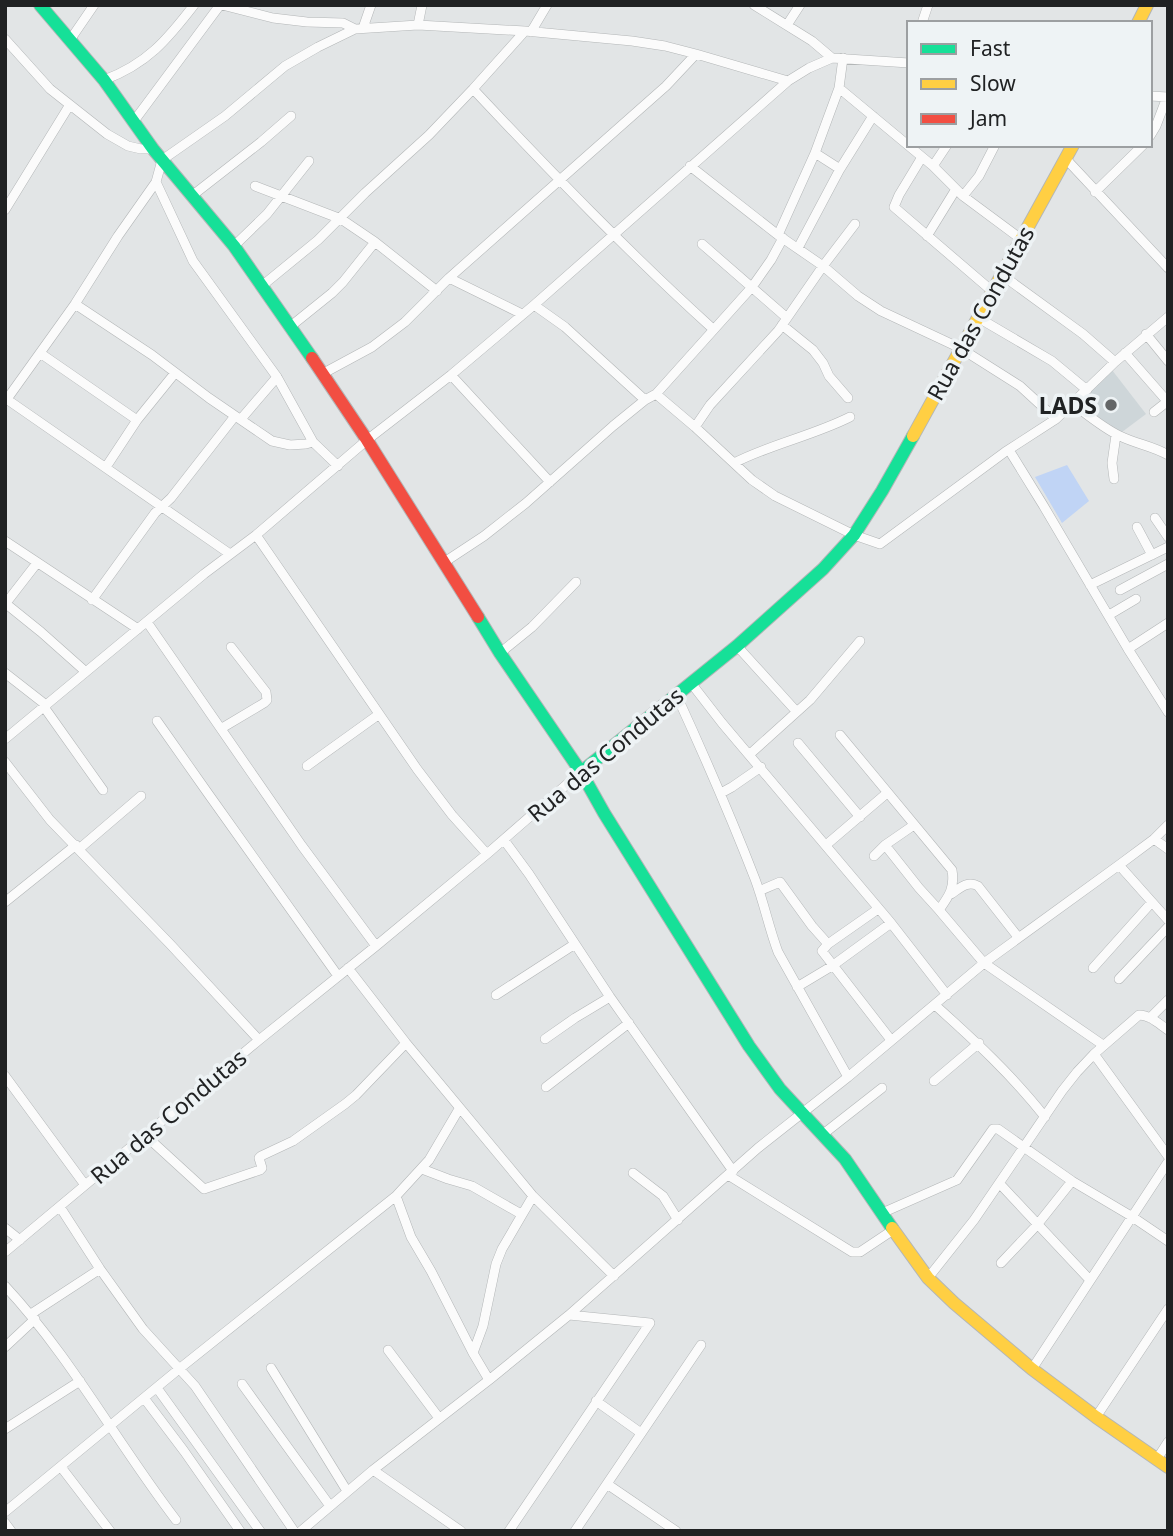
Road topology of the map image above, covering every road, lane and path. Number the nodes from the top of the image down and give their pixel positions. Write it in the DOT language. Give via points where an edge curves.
graph roads {
  1 [pos="40,5"];
  2 [pos="94,5"];
  3 [pos="194,5"];
  4 [pos="221,5"];
  5 [pos="371,5"];
  6 [pos="422,5"];
  7 [pos="547,5"];
  8 [pos="754,5"];
  9 [pos="800,5"];
  10 [pos="1147,5"];
  11 [pos="1139,21"];
  12 [pos="418,24"];
  13 [pos="787,25"];
  14 [pos="359,29"];
  15 [pos="528,32"];
  16 [pos="5,39"];
  17 [pos="70,40"];
  18 [pos="696,54"];
  19 [pos="832,58"];
  20 [pos="843,58"];
  21 [pos="907,63"];
  22 [pos="104,80"];
  23 [pos="788,81"];
  24 [pos="839,88"];
  25 [pos="473,89"];
  26 [pos="1168,97"];
  27 [pos="69,106"];
  28 [pos="291,116"];
  29 [pos="873,116"];
  30 [pos="134,121"];
  31 [pos="1152,133"];
  32 [pos="907,144"];
  33 [pos="910,147"];
  34 [pos="946,147"];
  35 [pos="994,147"];
  36 [pos="1072,147"];
  37 [pos="1141,147"];
  38 [pos="153,149"];
  39 [pos="814,153"];
  40 [pos="922,157"];
  41 [pos="1066,159"];
  42 [pos="162,160"];
  43 [pos="309,160"];
  44 [pos="690,166"];
  45 [pos="933,166"];
  46 [pos="840,169"];
  47 [pos="559,180"];
  48 [pos="156,182"];
  49 [pos="255,186"];
  50 [pos="959,192"];
  51 [pos="1095,192"];
  52 [pos="193,195"];
  53 [pos="281,196"];
  54 [pos="5,210"];
  55 [pos="341,219"];
  56 [pos="855,224"];
  57 [pos="613,234"];
  58 [pos="781,236"];
  59 [pos="927,236"];
  60 [pos="1021,239"];
  61 [pos="375,242"];
  62 [pos="702,244"];
  63 [pos="234,246"];
  64 [pos="798,248"];
  65 [pos="823,266"];
  66 [pos="1168,268"];
  67 [pos="1002,275"];
  68 [pos="449,278"];
  69 [pos="263,285"];
  70 [pos="752,287"];
  71 [pos="437,291"];
  72 [pos="992,291"];
  73 [pos="75,304"];
  74 [pos="534,305"];
  75 [pos="522,314"];
  76 [pos="977,317"];
  77 [pos="1168,317"];
  78 [pos="785,321"];
  79 [pos="292,326"];
  80 [pos="713,329"];
  81 [pos="1146,334"];
  82 [pos="960,348"];
  83 [pos="1125,353"];
  84 [pos="40,354"];
  85 [pos="1168,361"];
  86 [pos="1115,362"];
  87 [pos="175,373"];
  88 [pos="322,374"];
  89 [pos="451,375"];
  90 [pos="277,377"];
  91 [pos="1087,390"];
  92 [pos="656,394"];
  93 [pos="6,398"];
  94 [pos="848,398"];
  95 [pos="645,400"];
  96 [pos="1168,401"];
  97 [pos="1073,404"];
  98 [pos="1154,412"];
  99 [pos="850,417"];
  100 [pos="238,418"];
  101 [pos="1056,419"];
  102 [pos="137,420"];
  103 [pos="695,427"];
  104 [pos="1116,435"];
  105 [pos="367,440"];
  106 [pos="313,442"];
  107 [pos="1009,450"];
  108 [pos="1168,455"];
  109 [pos="734,463"];
  110 [pos="338,466"];
  111 [pos="106,467"];
  112 [pos="1114,480"];
  113 [pos="550,482"];
  114 [pos="162,506"];
  115 [pos="1155,518"];
  116 [pos="1137,527"];
  117 [pos="256,535"];
  118 [pos="854,535"];
  119 [pos="1168,537"];
  120 [pos="5,541"];
  121 [pos="1168,547"];
  122 [pos="230,554"];
  123 [pos="1152,555"];
  124 [pos="37,563"];
  125 [pos="443,563"];
  126 [pos="1168,564"];
  127 [pos="576,582"];
  128 [pos="1090,584"];
  129 [pos="1120,590"];
  130 [pos="1136,599"];
  131 [pos="92,600"];
  132 [pos="5,603"];
  133 [pos="1109,615"];
  134 [pos="147,622"];
  135 [pos="1168,623"];
  136 [pos="138,629"];
  137 [pos="860,641"];
  138 [pos="737,646"];
  139 [pos="231,647"];
  140 [pos="1128,649"];
  141 [pos="500,653"];
  142 [pos="86,672"];
  143 [pos="5,673"];
  144 [pos="691,682"];
  145 [pos="676,694"];
  146 [pos="1166,705"];
  147 [pos="45,706"];
  148 [pos="796,711"];
  149 [pos="378,715"];
  150 [pos="157,721"];
  151 [pos="222,728"];
  152 [pos="840,735"];
  153 [pos="5,739"];
  154 [pos="798,743"];
  155 [pos="750,754"];
  156 [pos="5,762"];
  157 [pos="307,766"];
  158 [pos="761,767"];
  159 [pos="581,772"];
  160 [pos="103,790"];
  161 [pos="721,793"];
  162 [pos="887,793"];
  163 [pos="141,796"];
  164 [pos="860,817"];
  165 [pos="914,825"];
  166 [pos="1168,825"];
  167 [pos="1154,839"];
  168 [pos="504,840"];
  169 [pos="826,845"];
  170 [pos="885,845"];
  171 [pos="78,847"];
  172 [pos="1168,849"];
  173 [pos="487,854"];
  174 [pos="874,856"];
  175 [pos="1119,865"];
  176 [pos="759,891"];
  177 [pos="951,894"];
  178 [pos="5,902"];
  179 [pos="1152,902"];
  180 [pos="878,909"];
  181 [pos="940,909"];
  182 [pos="1168,920"];
  183 [pos="891,923"];
  184 [pos="1168,927"];
  185 [pos="1018,937"];
  186 [pos="575,944"];
  187 [pos="828,944"];
  188 [pos="376,946"];
  189 [pos="984,963"];
  190 [pos="832,966"];
  191 [pos="348,968"];
  192 [pos="1093,968"];
  193 [pos="338,976"];
  194 [pos="1119,979"];
  195 [pos="797,987"];
  196 [pos="496,995"];
  197 [pos="947,995"];
  198 [pos="610,997"];
  199 [pos="1168,1000"];
  200 [pos="934,1005"];
  201 [pos="1150,1018"];
  202 [pos="629,1023"];
  203 [pos="1168,1030"];
  204 [pos="545,1039"];
  205 [pos="259,1040"];
  206 [pos="891,1040"];
  207 [pos="406,1043"];
  208 [pos="979,1044"];
  209 [pos="1103,1045"];
  210 [pos="1094,1054"];
  211 [pos="5,1076"];
  212 [pos="848,1077"];
  213 [pos="934,1081"];
  214 [pos="546,1087"];
  215 [pos="882,1088"];
  216 [pos="459,1108"];
  217 [pos="803,1113"];
  218 [pos="1045,1117"];
  219 [pos="145,1135"];
  220 [pos="822,1135"];
  221 [pos="1024,1148"];
  222 [pos="1168,1156"];
  223 [pos="1168,1162"];
  224 [pos="422,1169"];
  225 [pos="633,1173"];
  226 [pos="731,1173"];
  227 [pos="1072,1181"];
  228 [pos="1000,1184"];
  229 [pos="85,1185"];
  230 [pos="396,1196"];
  231 [pos="533,1196"];
  232 [pos="60,1207"];
  233 [pos="882,1213"];
  234 [pos="521,1214"];
  235 [pos="1131,1216"];
  236 [pos="678,1220"];
  237 [pos="1037,1225"];
  238 [pos="5,1228"];
  239 [pos="893,1230"];
  240 [pos="20,1240"];
  241 [pos="1168,1241"];
  242 [pos="5,1252"];
  243 [pos="1001,1263"];
  244 [pos="100,1269"];
  245 [pos="614,1276"];
  246 [pos="928,1278"];
  247 [pos="1089,1279"];
  248 [pos="5,1286"];
  249 [pos="1168,1309"];
  250 [pos="569,1315"];
  251 [pos="33,1316"];
  252 [pos="701,1345"];
  253 [pos="5,1348"];
  254 [pos="388,1350"];
  255 [pos="473,1353"];
  256 [pos="271,1368"];
  257 [pos="179,1369"];
  258 [pos="1032,1369"];
  259 [pos="489,1380"];
  260 [pos="80,1381"];
  261 [pos="242,1384"];
  262 [pos="157,1388"];
  263 [pos="144,1398"];
  264 [pos="596,1401"];
  265 [pos="439,1418"];
  266 [pos="1096,1418"];
  267 [pos="110,1426"];
  268 [pos="5,1429"];
  269 [pos="641,1433"];
  270 [pos="1168,1442"];
  271 [pos="1162,1463"];
  272 [pos="61,1467"];
  273 [pos="373,1471"];
  274 [pos="607,1484"];
  275 [pos="347,1491"];
  276 [pos="330,1506"];
  277 [pos="5,1512"];
  278 [pos="176,1520"];
  279 [pos="5,1523"];
  280 [pos="11,1531"];
  281 [pos="110,1531"];
  282 [pos="240,1531"];
  283 [pos="260,1531"];
  284 [pos="294,1531"];
  285 [pos="301,1531"];
  286 [pos="461,1531"];
  287 [pos="509,1531"];
  288 [pos="575,1531"];
  289 [pos="676,1531"];
  1 -- 17 [label="street"];
  2 -- 17 [label="street"];
  3 -- 22 [label="street" via="160,46 123,73"];
  4 -- 14 [label="street" via="273,18 342,23"];
  4 -- 30 [label="street"];
  5 -- 14 [label="street"];
  6 -- 12 [label="street"];
  7 -- 15 [label="street"];
  8 -- 13 [label="street"];
  9 -- 13 [label="street"];
  10 -- 11 [label="street"];
  12 -- 14 [label="street"];
  12 -- 15 [label="street"];
  13 -- 19 [label="street"];
  14 -- 42 [label="street" via="285,66"];
  15 -- 18 [label="street" via="632,41"];
  15 -- 25 [label="street"];
  16 -- 27 [label="street"];
  17 -- 22 [label="street"];
  18 -- 23 [label="street"];
  18 -- 47 [label="street"];
  19 -- 20 [label="street"];
  19 -- 23 [label="street"];
  20 -- 21 [label="street"];
  20 -- 24 [label="street"];
  22 -- 30 [label="street"];
  23 -- 44 [label="street"];
  24 -- 29 [label="street"];
  24 -- 39 [label="street"];
  25 -- 47 [label="street"];
  25 -- 55 [label="street"];
  26 -- 31 [label="street"];
  27 -- 38 [label="street" via="117,141"];
  27 -- 54 [label="street"];
  28 -- 52 [label="street"];
  29 -- 32 [label="street"];
  29 -- 46 [label="street"];
  30 -- 38 [label="street"];
  33 -- 40 [label="street"];
  34 -- 45 [label="street"];
  35 -- 50 [label="street" via="979,176"];
  36 -- 41 [label="street, Rua das Condutas"];
  37 -- 51 [label="street"];
  38 -- 42 [label="street"];
  39 -- 46 [label="street"];
  39 -- 58 [label="street"];
  40 -- 45 [label="street"];
  40 -- 59 [label="street" via="894,207"];
  41 -- 51 [label="street"];
  41 -- 60 [label="street, Rua das Condutas"];
  42 -- 48 [label="street"];
  42 -- 52 [label="street"];
  43 -- 53 [label="street"];
  44 -- 57 [label="street"];
  44 -- 58 [label="street"];
  45 -- 50 [label="street"];
  46 -- 64 [label="street"];
  47 -- 57 [label="street"];
  47 -- 68 [label="street"];
  48 -- 73 [label="street"];
  48 -- 90 [label="street" via="193,261"];
  49 -- 53 [label="street"];
  50 -- 59 [label="street"];
  50 -- 60 [label="street"];
  51 -- 66 [label="street"];
  52 -- 63 [label="street"];
  53 -- 55 [label="street"];
  53 -- 63 [label="street"];
  55 -- 61 [label="street"];
  55 -- 69 [label="street"];
  56 -- 65 [label="street"];
  57 -- 74 [label="street"];
  57 -- 80 [label="street"];
  58 -- 64 [label="street"];
  58 -- 70 [label="street"];
  59 -- 72 [label="street"];
  60 -- 67 [label="street, Rua das Condutas"];
  61 -- 71 [label="street"];
  61 -- 79 [label="street" via="343,282"];
  62 -- 70 [label="street"];
  63 -- 69 [label="street"];
  64 -- 65 [label="street"];
  65 -- 78 [label="street"];
  65 -- 82 [label="street" via="869,304"];
  67 -- 72 [label="street, Rua das Condutas"];
  67 -- 86 [label="street"];
  68 -- 71 [label="street"];
  68 -- 75 [label="street"];
  69 -- 79 [label="street"];
  70 -- 78 [label="street"];
  70 -- 80 [label="street"];
  71 -- 88 [label="street" via="372,347"];
  72 -- 76 [label="street, Rua das Condutas"];
  73 -- 84 [label="street"];
  73 -- 87 [label="street"];
  74 -- 75 [label="street"];
  74 -- 95 [label="street"];
  75 -- 89 [label="street"];
  76 -- 82 [label="street, Rua das Condutas"];
  76 -- 91 [label="street" via="1052,361"];
  77 -- 81 [label="street"];
  78 -- 94 [label="street"];
  78 -- 103 [label="street"];
  79 -- 88 [label="street"];
  80 -- 92 [label="street"];
  81 -- 83 [label="street"];
  81 -- 85 [label="street"];
  82 -- 101 [label="street" via="1020,386"];
  82 -- 118 [label="street, Rua das Condutas"];
  83 -- 86 [label="street"];
  83 -- 96 [label="street"];
  84 -- 93 [label="street"];
  84 -- 102 [label="street"];
  86 -- 91 [label="street"];
  87 -- 100 [label="street"];
  87 -- 102 [label="street"];
  88 -- 105 [label="street"];
  89 -- 105 [label="street"];
  89 -- 113 [label="street"];
  90 -- 100 [label="street"];
  90 -- 106 [label="street"];
  91 -- 97 [label="street"];
  92 -- 95 [label="street"];
  92 -- 103 [label="street"];
  93 -- 111 [label="street"];
  95 -- 113 [label="street"];
  96 -- 98 [label="street"];
  97 -- 101 [label="street"];
  97 -- 104 [label="street"];
  99 -- 109 [label="street"];
  100 -- 106 [label="street" via="280,444"];
  100 -- 114 [label="street"];
  101 -- 107 [label="street"];
  102 -- 111 [label="street"];
  103 -- 109 [label="street"];
  104 -- 108 [label="street"];
  104 -- 112 [label="street"];
  105 -- 110 [label="street"];
  105 -- 125 [label="street"];
  106 -- 110 [label="street"];
  107 -- 118 [label="street" via="883,543"];
  107 -- 128 [label="street"];
  109 -- 118 [label="street" via="775,496"];
  110 -- 117 [label="street"];
  111 -- 114 [label="street"];
  113 -- 125 [label="street"];
  114 -- 122 [label="street"];
  114 -- 131 [label="street"];
  115 -- 119 [label="street"];
  116 -- 123 [label="street"];
  117 -- 122 [label="street"];
  117 -- 149 [label="street"];
  118 -- 138 [label="street, Rua das Condutas"];
  120 -- 124 [label="street"];
  121 -- 123 [label="street"];
  122 -- 134 [label="street"];
  123 -- 128 [label="street"];
  124 -- 131 [label="street"];
  124 -- 132 [label="street"];
  125 -- 141 [label="street"];
  126 -- 129 [label="street"];
  127 -- 141 [label="street" via="533,627"];
  128 -- 133 [label="street"];
  130 -- 133 [label="street"];
  131 -- 136 [label="street"];
  132 -- 142 [label="street"];
  133 -- 140 [label="street"];
  134 -- 136 [label="street"];
  134 -- 151 [label="street"];
  135 -- 140 [label="street"];
  136 -- 142 [label="street"];
  137 -- 148 [label="street"];
  138 -- 144 [label="street, Rua das Condutas"];
  138 -- 148 [label="street"];
  139 -- 151 [label="street" via="267,700"];
  140 -- 146 [label="street"];
  141 -- 159 [label="street"];
  142 -- 147 [label="street"];
  143 -- 147 [label="street"];
  144 -- 145 [label="street, Rua das Condutas"];
  144 -- 155 [label="street"];
  145 -- 159 [label="street, Rua das Condutas"];
  145 -- 161 [label="street"];
  147 -- 153 [label="street"];
  147 -- 160 [label="street"];
  148 -- 155 [label="street"];
  149 -- 157 [label="street"];
  149 -- 173 [label="street" via="444,805"];
  150 -- 193 [label="street"];
  151 -- 188 [label="street"];
  152 -- 162 [label="street"];
  154 -- 164 [label="street"];
  155 -- 158 [label="street"];
  156 -- 171 [label="street" via="50,820"];
  158 -- 161 [label="street"];
  158 -- 169 [label="street"];
  159 -- 168 [label="street, Rua das Condutas"];
  159 -- 217 [label="street" via="749,1046"];
  161 -- 176 [label="street"];
  162 -- 164 [label="street"];
  162 -- 165 [label="street"];
  163 -- 171 [label="street"];
  164 -- 169 [label="street"];
  165 -- 170 [label="street"];
  165 -- 177 [label="street" via="952,870"];
  166 -- 167 [label="street"];
  167 -- 172 [label="street"];
  167 -- 175 [label="street"];
  168 -- 173 [label="street, Rua das Condutas"];
  168 -- 186 [label="street"];
  169 -- 180 [label="street"];
  170 -- 174 [label="street"];
  170 -- 181 [label="street"];
  171 -- 178 [label="street"];
  171 -- 205 [label="street"];
  173 -- 188 [label="street, Rua das Condutas"];
  175 -- 179 [label="street"];
  175 -- 185 [label="street"];
  176 -- 187 [label="street" via="780,882"];
  176 -- 195 [label="street" via="778,952"];
  177 -- 181 [label="street"];
  177 -- 185 [label="street" via="968,883 978,886"];
  179 -- 182 [label="street"];
  179 -- 192 [label="street"];
  180 -- 183 [label="street"];
  180 -- 187 [label="street"];
  181 -- 189 [label="street"];
  183 -- 190 [label="street"];
  183 -- 197 [label="street"];
  184 -- 194 [label="street"];
  185 -- 189 [label="street"];
  186 -- 196 [label="street"];
  186 -- 198 [label="street"];
  187 -- 190 [label="street" via="822,953"];
  188 -- 191 [label="street, Rua das Condutas"];
  189 -- 197 [label="street"];
  189 -- 209 [label="street"];
  190 -- 195 [label="street"];
  190 -- 206 [label="street"];
  191 -- 193 [label="street, Rua das Condutas"];
  191 -- 207 [label="street"];
  193 -- 205 [label="street, Rua das Condutas"];
  195 -- 212 [label="street"];
  197 -- 200 [label="street"];
  198 -- 202 [label="street"];
  198 -- 204 [label="street"];
  199 -- 201 [label="street"];
  200 -- 206 [label="street"];
  200 -- 208 [label="street"];
  201 -- 203 [label="street"];
  201 -- 209 [label="street" via="1139,1015"];
  202 -- 214 [label="street"];
  202 -- 226 [label="street"];
  205 -- 219 [label="street, Rua das Condutas"];
  206 -- 212 [label="street"];
  207 -- 216 [label="street"];
  207 -- 219 [label="street" via="345,1104 293,1141 261,1156 260,1171 204,1189"];
  208 -- 213 [label="street"];
  208 -- 218 [label="street"];
  209 -- 210 [label="street"];
  210 -- 218 [label="street"];
  210 -- 222 [label="street"];
  211 -- 229 [label="street"];
  212 -- 217 [label="street"];
  215 -- 220 [label="street"];
  216 -- 224 [label="street"];
  216 -- 231 [label="street"];
  217 -- 220 [label="street"];
  217 -- 226 [label="street"];
  218 -- 221 [label="street"];
  219 -- 229 [label="street, Rua das Condutas"];
  220 -- 233 [label="street" via="856,1173"];
  221 -- 227 [label="street"];
  221 -- 228 [label="street"];
  221 -- 233 [label="street" via="993,1129 957,1180"];
  223 -- 235 [label="street"];
  224 -- 230 [label="street"];
  224 -- 234 [label="street" via="472,1186"];
  225 -- 236 [label="street" via="663,1196"];
  226 -- 236 [label="street"];
  226 -- 239 [label="street" via="852,1252 860,1252"];
  227 -- 235 [label="street"];
  227 -- 237 [label="street"];
  228 -- 237 [label="street"];
  228 -- 246 [label="street"];
  229 -- 232 [label="street, Rua das Condutas"];
  230 -- 255 [label="street" via="411,1237"];
  230 -- 257 [label="street"];
  231 -- 234 [label="street"];
  231 -- 245 [label="street"];
  232 -- 240 [label="street, Rua das Condutas"];
  232 -- 244 [label="street"];
  233 -- 239 [label="street"];
  234 -- 255 [label="street" via="496,1264"];
  235 -- 241 [label="street"];
  235 -- 247 [label="street"];
  236 -- 245 [label="street"];
  237 -- 243 [label="street"];
  237 -- 247 [label="street"];
  238 -- 240 [label="street"];
  239 -- 246 [label="street"];
  240 -- 242 [label="street, Rua das Condutas"];
  244 -- 251 [label="street"];
  244 -- 257 [label="street"];
  245 -- 250 [label="street"];
  246 -- 258 [label="street"];
  247 -- 258 [label="street"];
  248 -- 251 [label="street"];
  249 -- 266 [label="street"];
  250 -- 259 [label="street"];
  250 -- 264 [label="street" via="650,1323"];
  251 -- 253 [label="street"];
  251 -- 260 [label="street"];
  252 -- 269 [label="street"];
  254 -- 265 [label="street"];
  255 -- 259 [label="street"];
  256 -- 275 [label="street"];
  257 -- 262 [label="street"];
  257 -- 284 [label="street" via="202,1395"];
  258 -- 266 [label="street"];
  259 -- 265 [label="street"];
  260 -- 267 [label="street"];
  260 -- 268 [label="street"];
  261 -- 276 [label="street"];
  262 -- 263 [label="street"];
  262 -- 283 [label="street"];
  263 -- 267 [label="street"];
  263 -- 282 [label="street"];
  264 -- 269 [label="street"];
  264 -- 287 [label="street"];
  265 -- 273 [label="street"];
  266 -- 271 [label="street"];
  267 -- 272 [label="street"];
  267 -- 278 [label="street"];
  269 -- 274 [label="street"];
  270 -- 271 [label="street"];
  272 -- 277 [label="street"];
  272 -- 281 [label="street"];
  273 -- 275 [label="street"];
  273 -- 286 [label="street"];
  274 -- 288 [label="street"];
  274 -- 289 [label="street"];
  275 -- 276 [label="street"];
  276 -- 285 [label="street"];
  279 -- 280 [label="street"];
}
